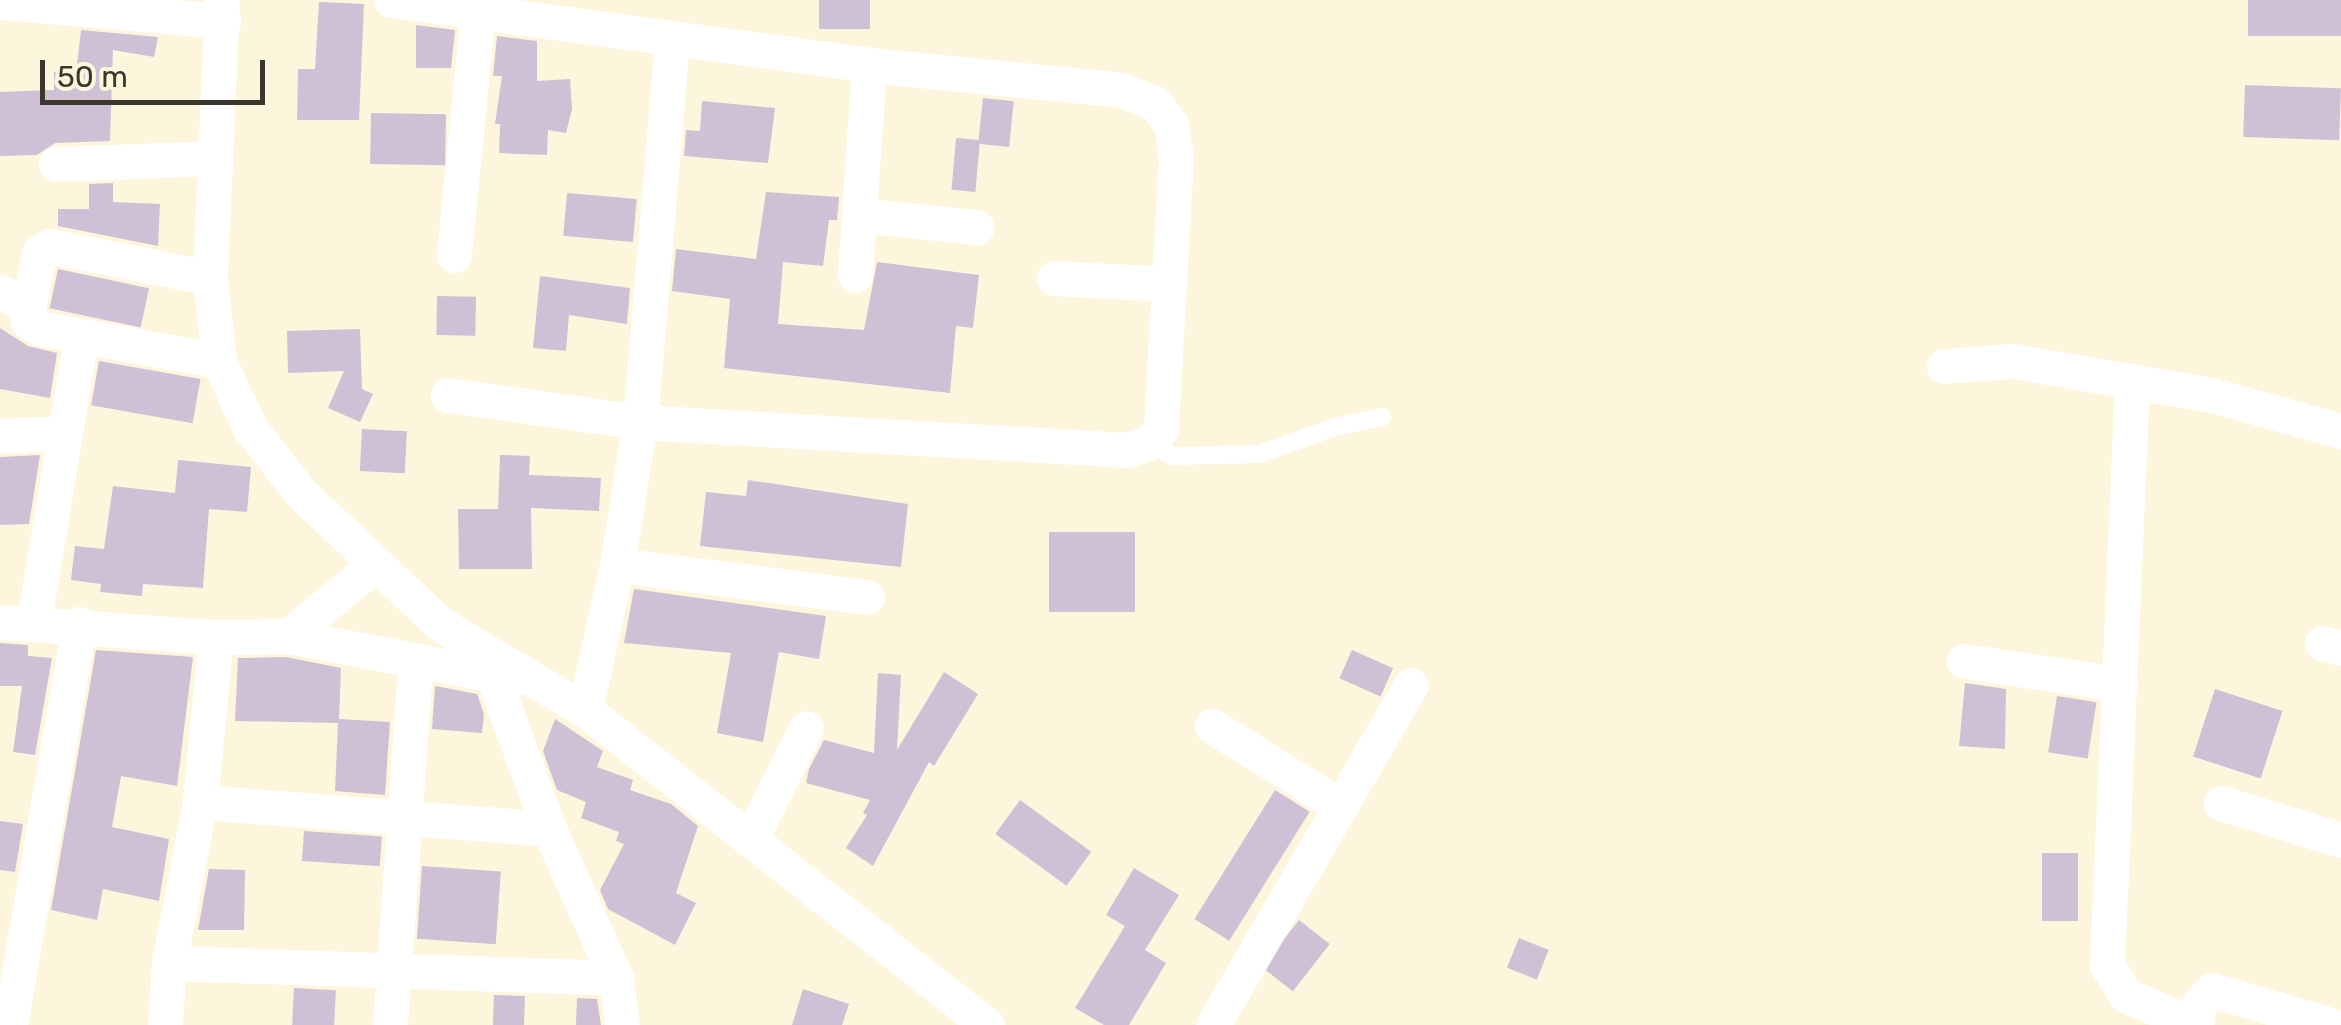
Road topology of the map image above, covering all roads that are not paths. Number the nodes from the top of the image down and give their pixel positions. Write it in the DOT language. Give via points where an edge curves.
graph roads {
  1 [pos="391,0"];
  2 [pos="0,2"];
  3 [pos="222,10"];
  4 [pos="478,10"];
  5 [pos="672,39"];
  6 [pos="869,65"];
  7 [pos="215,158"];
  8 [pos="56,164"];
  9 [pos="859,215"];
  10 [pos="976,227"];
  11 [pos="454,254"];
  12 [pos="854,275"];
  13 [pos="210,278"];
  14 [pos="1054,278"];
  15 [pos="1168,284"];
  16 [pos="15,299"];
  17 [pos="81,338"];
  18 [pos="220,361"];
  19 [pos="1944,366"];
  20 [pos="2132,381"];
  21 [pos="448,395"];
  22 [pos="1382,417"];
  23 [pos="640,422"];
  24 [pos="2341,431"];
  25 [pos="62,433"];
  26 [pos="0,436"];
  27 [pos="1148,444"];
  28 [pos="617,565"];
  29 [pos="374,566"];
  30 [pos="868,598"];
  31 [pos="17,622"];
  32 [pos="79,624"];
  33 [pos="288,636"];
  34 [pos="216,637"];
  35 [pos="1964,661"];
  36 [pos="415,663"];
  37 [pos="492,674"];
  38 [pos="536,684"];
  39 [pos="2120,684"];
  40 [pos="1410,685"];
  41 [pos="585,710"];
  42 [pos="1212,726"];
  43 [pos="806,728"];
  44 [pos="200,802"];
  45 [pos="2221,803"];
  46 [pos="1340,806"];
  47 [pos="401,819"];
  48 [pos="549,829"];
  49 [pos="750,840"];
  50 [pos="2341,840"];
  51 [pos="14,909"];
  52 [pos="169,963"];
  53 [pos="391,967"];
  54 [pos="616,978"];
  55 [pos="10,1025"];
  56 [pos="166,1025"];
  57 [pos="390,1025"];
  58 [pos="622,1025"];
  59 [pos="987,1025"];
  60 [pos="1213,1025"];
  61 [pos="2195,1025"];
  62 [pos="2331,1025"];
  1 -- 4 [label="street"];
  2 -- 3 [label="street"];
  3 -- 7 [label="street"];
  4 -- 5 [label="street"];
  4 -- 11 [label="street"];
  5 -- 6 [label="street"];
  5 -- 23 [label="street"];
  6 -- 9 [label="street"];
  6 -- 15 [label="street" via="1122,90 1155,103 1170,124 1176,158"];
  7 -- 8 [label="street"];
  7 -- 13 [label="street"];
  9 -- 10 [label="street"];
  9 -- 12 [label="street"];
  13 -- 16 [label="street" via="49,246"];
  13 -- 18 [label="street"];
  14 -- 15 [label="street"];
  15 -- 27 [label="street" via="1160,430"];
  16 -- 17 [label="street" via="34,326"];
  17 -- 18 [label="street"];
  17 -- 25 [label="street"];
  18 -- 29 [label="street" via="250,428"];
  19 -- 20 [label="street" via="2013,361"];
  20 -- 24 [label="street"];
  20 -- 39 [label="street"];
  21 -- 23 [label="street"];
  22 -- 27 [label="lane" via="1260,454 1172,456"];
  23 -- 27 [label="street" via="1127,450"];
  23 -- 28 [label="street"];
  25 -- 26 [label="street"];
  25 -- 31 [label="street"];
  28 -- 30 [label="street"];
  28 -- 41 [label="street"];
  29 -- 33 [label="street"];
  29 -- 38 [label="street" via="440,624"];
  31 -- 32 [label="street"];
  32 -- 34 [label="street"];
  32 -- 51 [label="street"];
  33 -- 34 [label="street"];
  33 -- 36 [label="street"];
  34 -- 44 [label="street"];
  35 -- 39 [label="street"];
  36 -- 37 [label="street"];
  36 -- 47 [label="street"];
  37 -- 38 [label="street"];
  37 -- 48 [label="street"];
  38 -- 41 [label="street"];
  39 -- 61 [label="street" via="2107,965 2126,995"];
  40 -- 46 [label="street"];
  41 -- 49 [label="street"];
  42 -- 46 [label="street"];
  43 -- 49 [label="street"];
  44 -- 47 [label="street"];
  44 -- 52 [label="street"];
  45 -- 50 [label="street"];
  46 -- 60 [label="street"];
  47 -- 48 [label="street"];
  47 -- 53 [label="street"];
  48 -- 54 [label="street"];
  49 -- 59 [label="street"];
  51 -- 55 [label="street"];
  52 -- 53 [label="street"];
  52 -- 56 [label="street"];
  53 -- 54 [label="street"];
  53 -- 57 [label="street"];
  54 -- 58 [label="street"];
  61 -- 62 [label="street" via="2200,1002 2212,990"];
}
